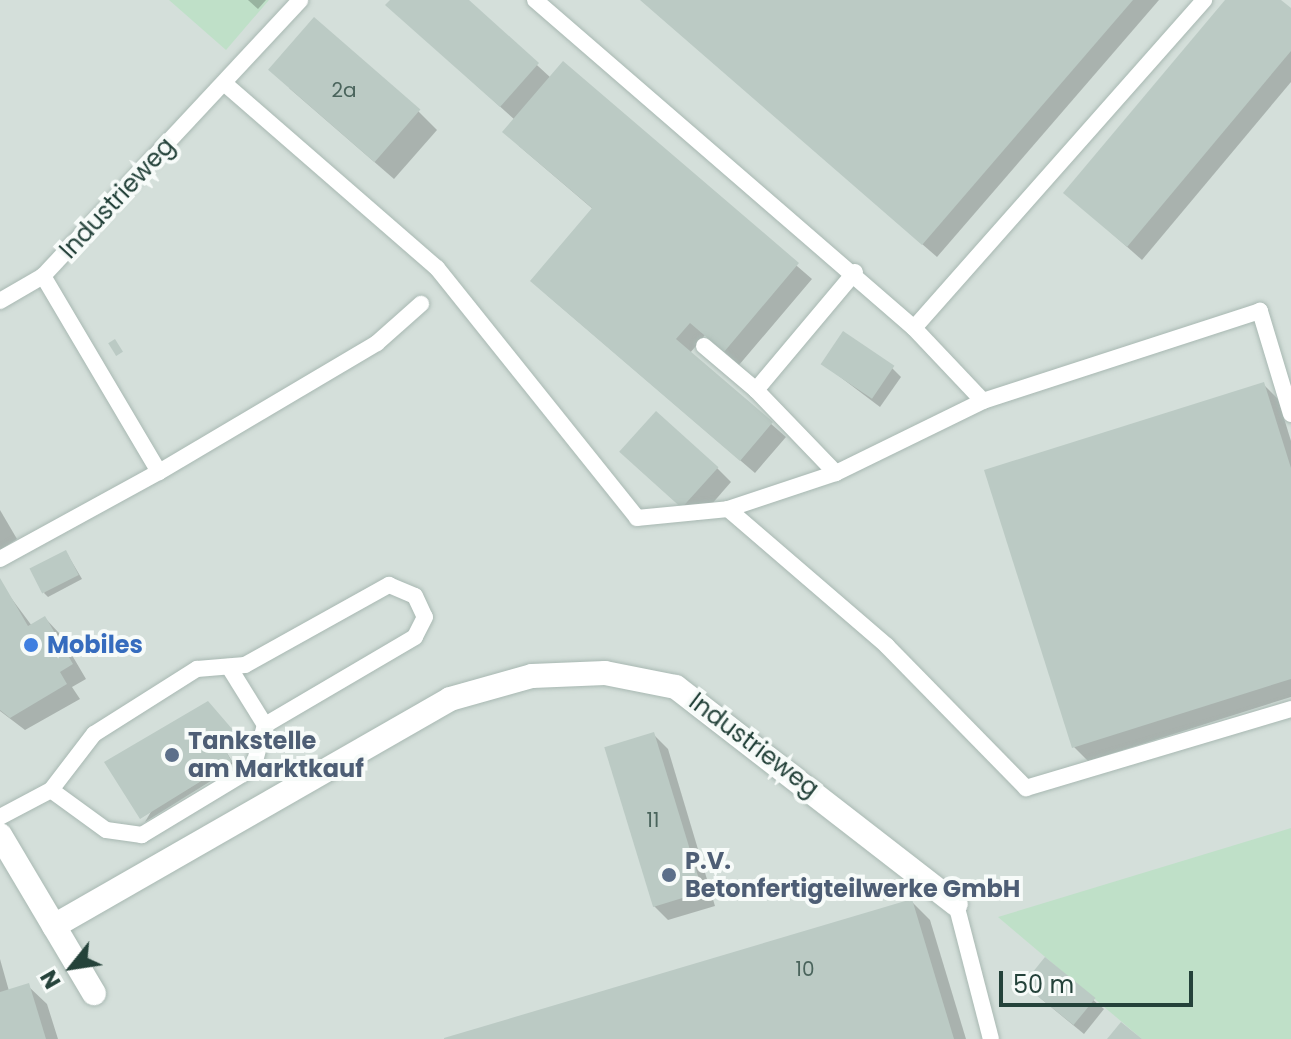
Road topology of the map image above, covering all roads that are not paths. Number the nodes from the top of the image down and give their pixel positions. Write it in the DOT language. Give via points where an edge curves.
graph roads {
  1 [pos="300,0"];
  2 [pos="535,0"];
  3 [pos="1204,0"];
  4 [pos="224,83"];
  5 [pos="855,272"];
  6 [pos="43,276"];
  7 [pos="0,301"];
  8 [pos="421,304"];
  9 [pos="914,328"];
  10 [pos="704,346"];
  11 [pos="756,390"];
  12 [pos="983,401"];
  13 [pos="1291,414"];
  14 [pos="159,472"];
  15 [pos="836,473"];
  16 [pos="728,509"];
  17 [pos="0,559"];
  18 [pos="229,667"];
  19 [pos="1291,709"];
  20 [pos="265,725"];
  21 [pos="51,790"];
  22 [pos="0,817"];
  23 [pos="0,835"];
  24 [pos="956,904"];
  25 [pos="54,926"];
  26 [pos="94,993"];
  27 [pos="991,1039"];
  1 -- 4 [label="lane, Industrieweg"];
  2 -- 5 [label="lane"];
  3 -- 9 [label="lane"];
  4 -- 6 [label="lane, Industrieweg"];
  4 -- 16 [label="lane" via="437,268 637,518"];
  5 -- 9 [label="lane"];
  5 -- 11 [label="lane"];
  6 -- 7 [label="lane, Industrieweg"];
  6 -- 14 [label="lane"];
  8 -- 14 [label="lane" via="377,343"];
  9 -- 12 [label="lane"];
  10 -- 11 [label="lane"];
  11 -- 15 [label="lane"];
  12 -- 13 [label="lane" via="1260,311"];
  12 -- 15 [label="lane"];
  14 -- 17 [label="lane"];
  15 -- 16 [label="lane"];
  16 -- 19 [label="lane" via="887,646 1026,788"];
  18 -- 20 [label="lane"];
  18 -- 20 [label="lane" via="245,665 389,585 415,596 425,617 415,637"];
  18 -- 21 [label="lane" via="197,669 94,734"];
  20 -- 21 [label="lane" via="253,768 142,835 106,830"];
  21 -- 22 [label="lane"];
  23 -- 25 [label="street"];
  24 -- 25 [label="street, Industrieweg" via="676,687 605,673 532,676 450,699"];
  24 -- 27 [label="lane"];
  25 -- 26 [label="street"];
}
